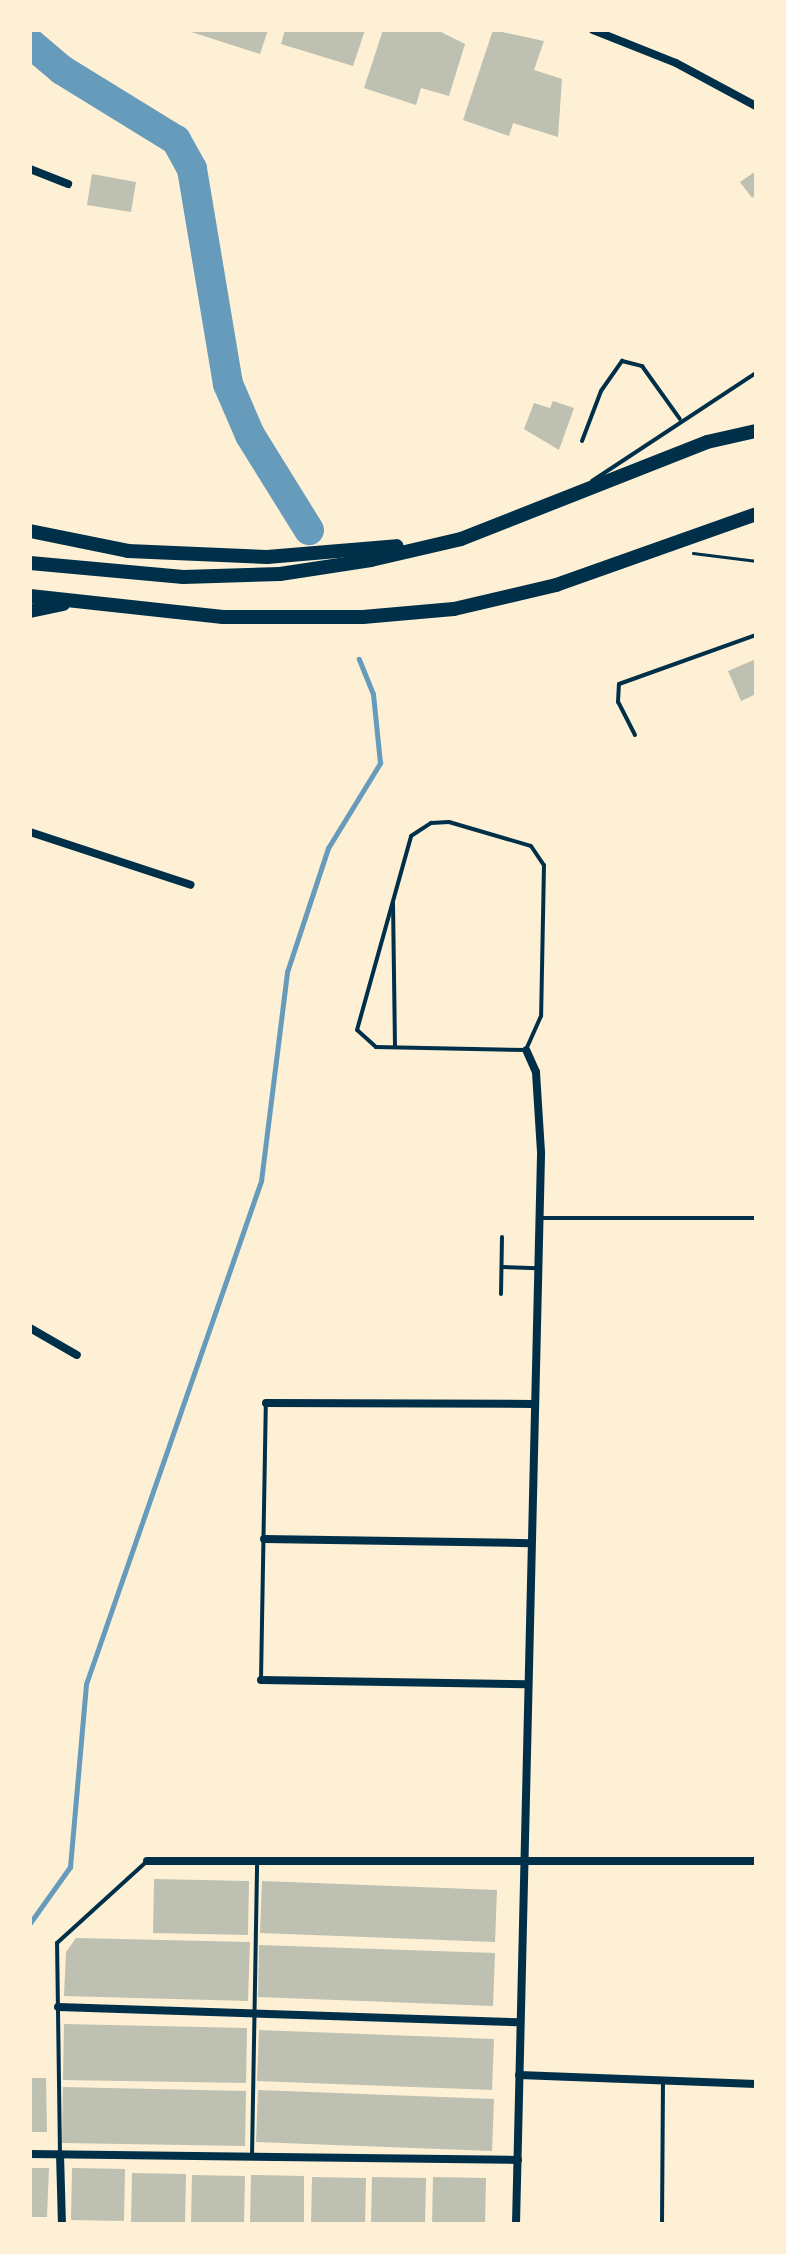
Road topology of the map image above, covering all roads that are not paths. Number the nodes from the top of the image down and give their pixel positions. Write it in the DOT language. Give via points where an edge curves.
graph roads {
  1 [pos="593,30"];
  2 [pos="756,106"];
  3 [pos="30,168"];
  4 [pos="68,184"];
  5 [pos="756,373"];
  6 [pos="680,419"];
  7 [pos="756,431"];
  8 [pos="582,441"];
  9 [pos="559,504"];
  10 [pos="756,514"];
  11 [pos="30,531"];
  12 [pos="461,539"];
  13 [pos="30,563"];
  14 [pos="30,596"];
  15 [pos="73,602"];
  16 [pos="30,611"];
  17 [pos="756,635"];
  18 [pos="635,735"];
  19 [pos="30,832"];
  20 [pos="191,885"];
  21 [pos="393,898"];
  22 [pos="394,1048"];
  23 [pos="526,1050"];
  24 [pos="539,1218"];
  25 [pos="756,1218"];
  26 [pos="502,1237"];
  27 [pos="502,1266"];
  28 [pos="538,1268"];
  29 [pos="502,1294"];
  30 [pos="30,1328"];
  31 [pos="77,1355"];
  32 [pos="266,1403"];
  33 [pos="534,1404"];
  34 [pos="264,1539"];
  35 [pos="530,1543"];
  36 [pos="260,1680"];
  37 [pos="528,1684"];
  38 [pos="147,1861"];
  39 [pos="756,1861"];
  40 [pos="257,1862"];
  41 [pos="524,1863"];
  42 [pos="58,2006"];
  43 [pos="254,2013"];
  44 [pos="520,2022"];
  45 [pos="518,2075"];
  46 [pos="663,2077"];
  47 [pos="756,2084"];
  48 [pos="30,2154"];
  49 [pos="60,2154"];
  50 [pos="252,2156"];
  51 [pos="518,2160"];
  52 [pos="62,2224"];
  53 [pos="516,2224"];
  54 [pos="662,2224"];
  1 -- 2 [label="street" via="676,63"];
  3 -- 4 [label="street"];
  5 -- 6 [label="lane"];
  6 -- 8 [label="lane" via="642,366 622,361 601,391"];
  6 -- 9 [label="lane"];
  7 -- 9 [label="highway" via="707,442"];
  9 -- 12 [label="highway"];
  10 -- 15 [label="highway" via="556,585 454,609 363,618 224,617"];
  11 -- 12 [label="highway" via="128,551 266,557"];
  12 -- 13 [label="highway" via="280,574 184,577"];
  14 -- 15 [label="highway"];
  15 -- 16 [label="highway"];
  17 -- 18 [label="lane" via="619,684 618,702"];
  19 -- 20 [label="street"];
  21 -- 22 [label="lane"];
  21 -- 22 [label="lane" via="357,1020 367,1044"];
  21 -- 23 [label="lane" via="411,836 431,823 448,822 540,854 541,1016"];
  22 -- 23 [label="lane"];
  23 -- 24 [label="street" via="536,1072"];
  24 -- 25 [label="lane"];
  24 -- 28 [label="street"];
  26 -- 27 [label="lane"];
  27 -- 28 [label="lane"];
  27 -- 29 [label="lane"];
  28 -- 33 [label="street"];
  30 -- 31 [label="street"];
  32 -- 33 [label="street"];
  32 -- 34 [label="lane"];
  33 -- 35 [label="street"];
  34 -- 35 [label="street"];
  34 -- 36 [label="lane"];
  35 -- 37 [label="street"];
  36 -- 37 [label="street"];
  37 -- 41 [label="street"];
  38 -- 40 [label="street"];
  38 -- 42 [label="lane" via="57,1943"];
  39 -- 41 [label="street"];
  40 -- 41 [label="street"];
  40 -- 43 [label="lane"];
  41 -- 44 [label="street"];
  42 -- 43 [label="street"];
  42 -- 49 [label="lane"];
  43 -- 44 [label="street"];
  43 -- 50 [label="lane"];
  44 -- 45 [label="street"];
  45 -- 46 [label="street"];
  45 -- 51 [label="street"];
  46 -- 47 [label="street"];
  46 -- 54 [label="lane"];
  48 -- 49 [label="street"];
  49 -- 50 [label="street"];
  49 -- 52 [label="street"];
  50 -- 51 [label="street"];
  51 -- 53 [label="street"];
}
